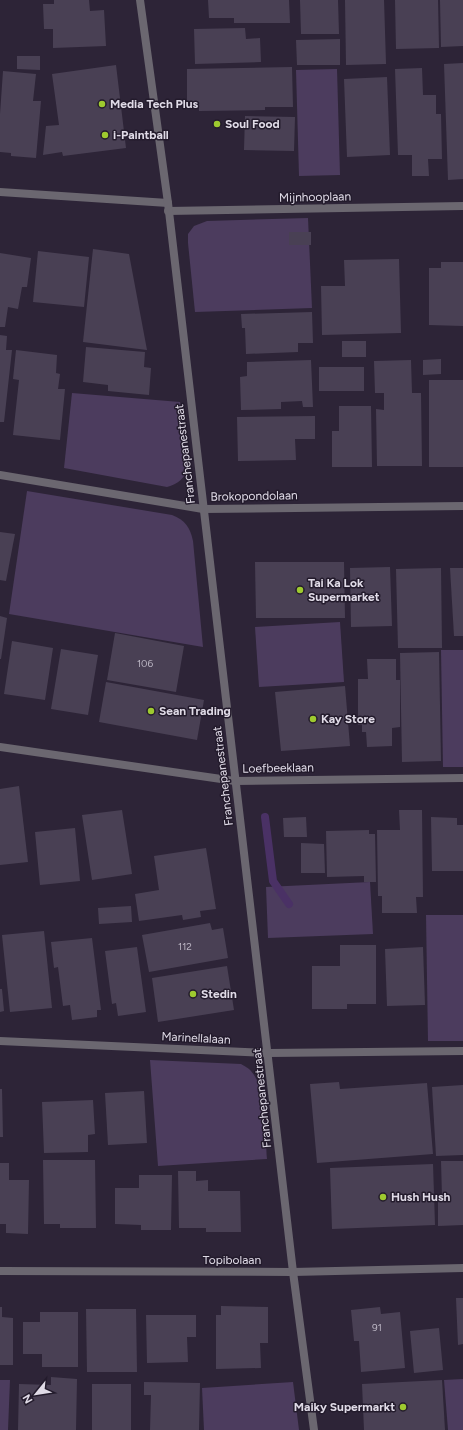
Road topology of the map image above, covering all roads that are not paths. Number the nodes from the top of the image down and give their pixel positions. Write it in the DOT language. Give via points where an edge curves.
graph roads {
  1 [pos="140,0"];
  2 [pos="0,192"];
  3 [pos="463,206"];
  4 [pos="168,207"];
  5 [pos="0,475"];
  6 [pos="463,506"];
  7 [pos="203,509"];
  8 [pos="0,747"];
  9 [pos="463,778"];
  10 [pos="235,781"];
  11 [pos="0,1041"];
  12 [pos="463,1051"];
  13 [pos="269,1053"];
  14 [pos="463,1268"];
  15 [pos="0,1271"];
  16 [pos="293,1272"];
  17 [pos="314,1430"];
  1 -- 4 [label="street, Franchepanestraat"];
  2 -- 4 [label="street, Mijnhooplaan"];
  3 -- 4 [label="street, Mijnhooplaan"];
  4 -- 7 [label="street, Franchepanestraat"];
  5 -- 7 [label="street, Brokopondolaan"];
  6 -- 7 [label="street, Brokopondolaan"];
  7 -- 10 [label="street, Franchepanestraat"];
  8 -- 10 [label="street, Loefbeeklaan"];
  9 -- 10 [label="street, Loefbeeklaan"];
  10 -- 13 [label="street, Franchepanestraat"];
  11 -- 13 [label="street, Marinellalaan"];
  12 -- 13 [label="street, Marinellalaan"];
  13 -- 16 [label="street, Franchepanestraat"];
  14 -- 16 [label="street, Topibolaan"];
  15 -- 16 [label="street, Topibolaan"];
  16 -- 17 [label="street, Franchepanestraat"];
}
